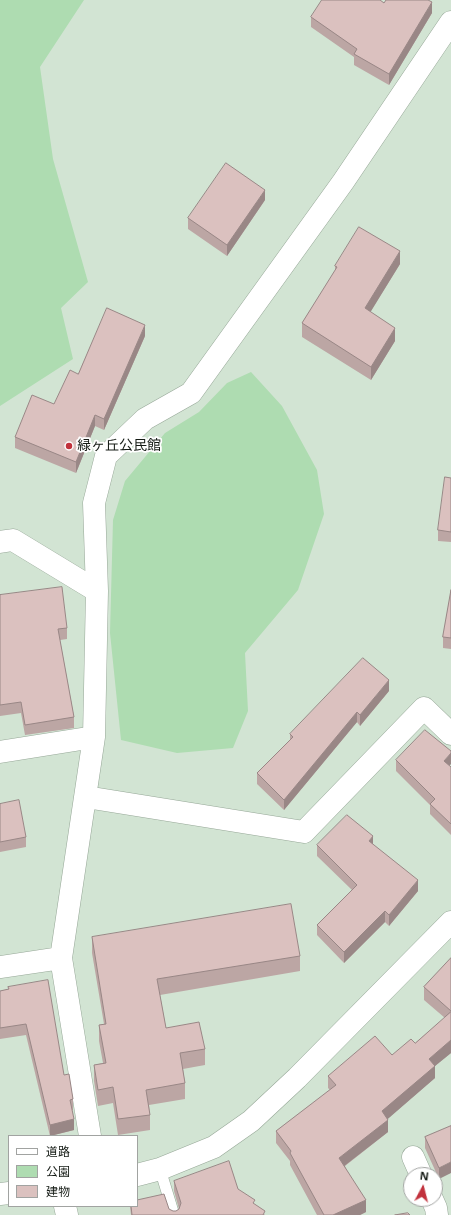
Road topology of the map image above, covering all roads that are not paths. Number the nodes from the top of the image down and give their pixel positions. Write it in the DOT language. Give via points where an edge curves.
graph roads {
  1 [pos="451,22"];
  2 [pos="0,542"];
  3 [pos="97,591"];
  4 [pos="451,734"];
  5 [pos="94,737"];
  6 [pos="0,752"];
  7 [pos="86,797"];
  8 [pos="451,922"];
  9 [pos="62,958"];
  10 [pos="0,967"];
  11 [pos="90,1135"];
  12 [pos="160,1169"];
  13 [pos="138,1175"];
  14 [pos="174,1215"];
  1 -- 3 [label="street" via="343,182 191,393 145,419 106,456 94,503"];
  2 -- 3 [label="street" via="13,540"];
  3 -- 5 [label="street"];
  4 -- 7 [label="street" via="424,708 304,832"];
  5 -- 6 [label="street"];
  5 -- 7 [label="street"];
  7 -- 9 [label="street"];
  8 -- 12 [label="street" via="251,1121 214,1147"];
  9 -- 10 [label="street"];
  9 -- 11 [label="street"];
  12 -- 13 [label="street"];
  12 -- 14 [label="lane"];
}
